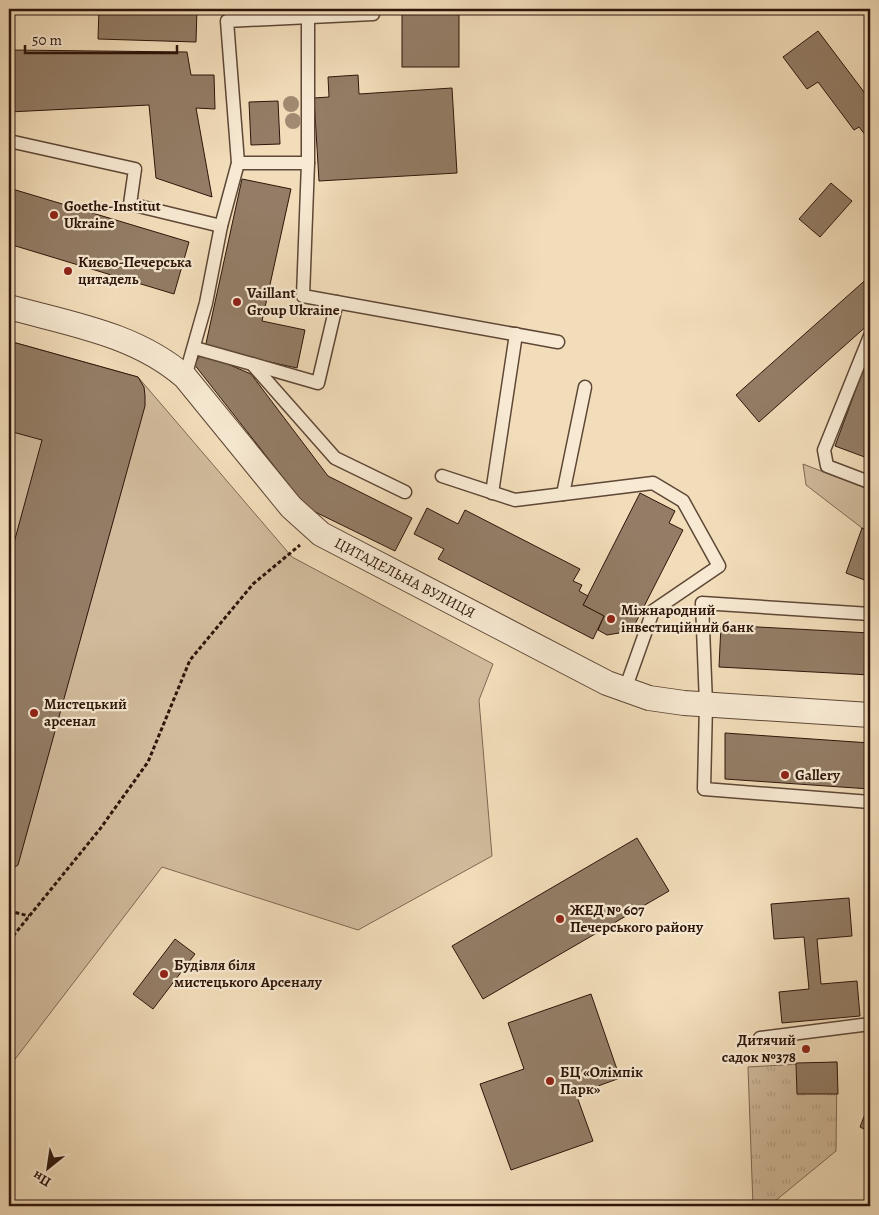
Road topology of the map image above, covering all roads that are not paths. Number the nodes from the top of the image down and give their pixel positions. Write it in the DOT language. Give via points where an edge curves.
graph roads {
  1 [pos="373,9"];
  2 [pos="308,17"];
  3 [pos="9,141"];
  4 [pos="238,163"];
  5 [pos="308,163"];
  6 [pos="221,226"];
  7 [pos="337,302"];
  8 [pos="9,307"];
  9 [pos="516,334"];
  10 [pos="870,336"];
  11 [pos="558,342"];
  12 [pos="195,348"];
  13 [pos="252,364"];
  14 [pos="185,377"];
  15 [pos="585,387"];
  16 [pos="442,476"];
  17 [pos="869,482"];
  18 [pos="405,492"];
  19 [pos="492,493"];
  20 [pos="563,494"];
  21 [pos="870,614"];
  22 [pos="622,689"];
  23 [pos="706,704"];
  24 [pos="870,715"];
  25 [pos="870,802"];
  26 [pos="870,1024"];
  27 [pos="760,1038"];
  1 -- 2 [label="lane" via="373,14"];
  2 -- 4 [label="lane" via="227,21"];
  2 -- 5 [label="lane"];
  3 -- 6 [label="lane" via="136,169 130,204"];
  4 -- 5 [label="lane"];
  4 -- 6 [label="lane"];
  5 -- 7 [label="lane" via="304,296"];
  6 -- 12 [label="lane"];
  7 -- 9 [label="lane"];
  7 -- 13 [label="lane" via="318,383"];
  8 -- 14 [label="street, ЦИТАДЕЛЬНА ВУЛИЦЯ" via="139,345"];
  9 -- 11 [label="lane"];
  9 -- 19 [label="lane"];
  10 -- 17 [label="lane" via="824,450 827,466"];
  12 -- 13 [label="lane"];
  12 -- 14 [label="lane"];
  13 -- 18 [label="lane" via="335,458"];
  14 -- 22 [label="street, ЦИТАДЕЛЬНА ВУЛИЦЯ" via="291,507 321,534"];
  15 -- 20 [label="lane"];
  16 -- 19 [label="lane"];
  19 -- 20 [label="lane" via="515,500"];
  20 -- 22 [label="lane" via="653,483 683,501 719,566 653,611 627,684"];
  21 -- 23 [label="lane" via="702,603"];
  22 -- 23 [label="street, ЦИТАДЕЛЬНА ВУЛИЦЯ" via="649,698"];
  23 -- 24 [label="street, ЦИТАДЕЛЬНА ВУЛИЦЯ"];
  23 -- 25 [label="lane" via="704,789"];
  26 -- 27 [label="lane"];
}
